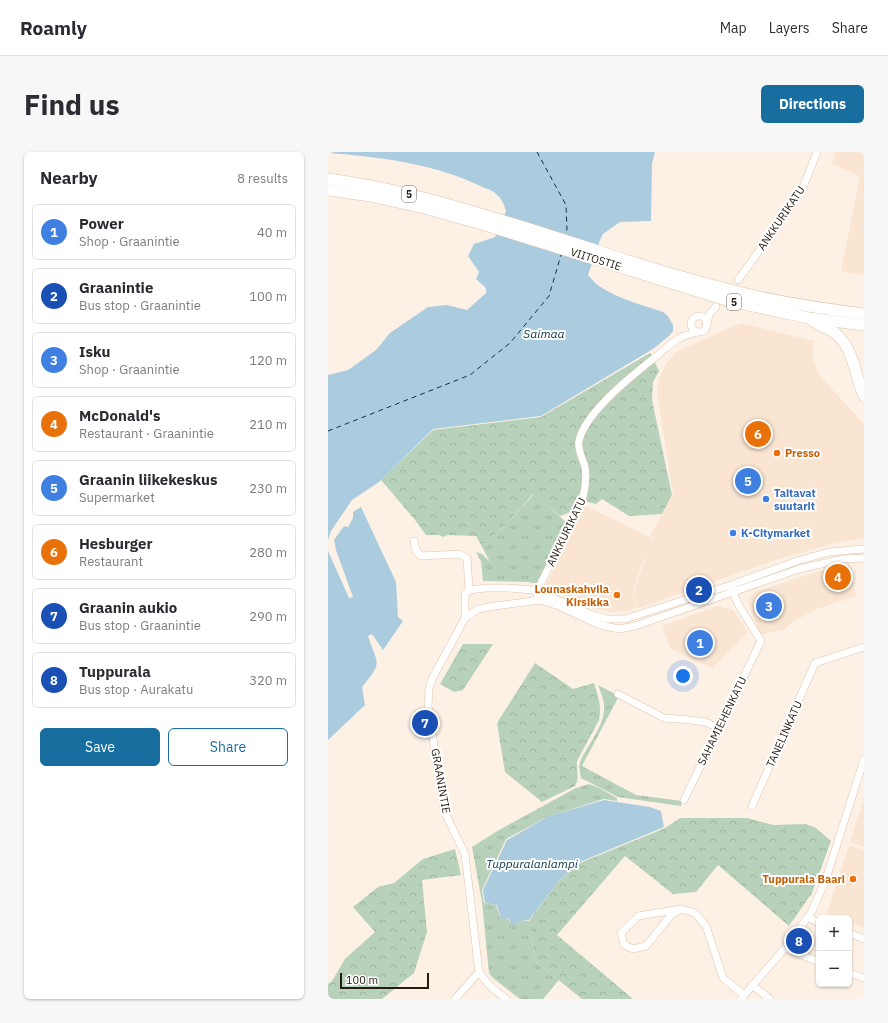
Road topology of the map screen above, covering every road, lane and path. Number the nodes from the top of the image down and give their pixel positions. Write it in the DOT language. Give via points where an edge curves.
graph roads {
  1 [pos="817,152"];
  2 [pos="328,179"];
  3 [pos="328,190"];
  4 [pos="486,220"];
  5 [pos="610,259"];
  6 [pos="738,280"];
  7 [pos="716,307"];
  8 [pos="710,313"];
  9 [pos="864,314"];
  10 [pos="699,316"];
  11 [pos="809,318"];
  12 [pos="691,322"];
  13 [pos="706,325"];
  14 [pos="864,325"];
  15 [pos="697,332"];
  16 [pos="679,338"];
  17 [pos="863,393"];
  18 [pos="414,541"];
  19 [pos="864,549"];
  20 [pos="864,558"];
  21 [pos="732,588"];
  22 [pos="469,590"];
  23 [pos="537,591"];
  24 [pos="537,600"];
  25 [pos="465,618"];
  26 [pos="864,647"];
  27 [pos="618,694"];
  28 [pos="719,728"];
  29 [pos="864,758"];
  30 [pos="684,800"];
  31 [pos="752,806"];
  32 [pos="682,909"];
  33 [pos="808,917"];
  34 [pos="816,921"];
  35 [pos="852,935"];
  36 [pos="864,939"];
  37 [pos="785,948"];
  38 [pos="816,961"];
  39 [pos="479,972"];
  40 [pos="852,974"];
  41 [pos="864,978"];
  42 [pos="752,985"];
  43 [pos="742,997"];
  44 [pos="456,999"];
  45 [pos="506,999"];
  46 [pos="770,999"];
  1 -- 6 [label="street, ANKKURIKATU" via="794,203"];
  2 -- 4 [label="highway, VIITOSTIE / 5" via="398,191"];
  3 -- 4 [label="highway, VIITOSTIE / 5"];
  4 -- 5 [label="highway, VIITOSTIE / 5"];
  5 -- 9 [label="highway, VIITOSTIE / 5" via="751,295"];
  5 -- 11 [label="highway, VIITOSTIE / 5" via="729,301"];
  7 -- 8 [label="street"];
  8 -- 10 [label="street"];
  8 -- 13 [label="street"];
  10 -- 12 [label="street"];
  10 -- 13 [label="street" via="705,320"];
  11 -- 14 [label="highway, VIITOSTIE / 5"];
  11 -- 17 [label="highway" via="842,340 851,356"];
  12 -- 15 [label="street" via="691,327"];
  12 -- 16 [label="street, ANKKURIKATU"];
  13 -- 15 [label="street" via="704,330"];
  15 -- 16 [label="street, ANKKURIKATU"];
  16 -- 23 [label="street, ANKKURIKATU" via="626,380 591,417 582,431 578,448 585,467 586,489"];
  18 -- 22 [label="street, GRAANINTIE" via="416,552 421,556 459,554 468,558"];
  19 -- 21 [label="street" via="829,552 797,561"];
  20 -- 21 [label="street" via="828,562"];
  21 -- 23 [label="street" via="625,619 595,616"];
  21 -- 24 [label="street" via="635,626 619,629 600,625 559,606"];
  21 -- 28 [label="street, SAHAMIEHENKATU" via="738,604 760,641"];
  22 -- 23 [label="street" via="508,588"];
  22 -- 25 [label="street, GRAANINTIE" via="465,594"];
  23 -- 24 [label="street, ANKKURIKATU"];
  24 -- 25 [label="street" via="478,609"];
  25 -- 39 [label="street, GRAANINTIE" via="432,679 428,705 443,805 446,817 465,854"];
  26 -- 31 [label="street, TANELINKATU" via="815,663"];
  27 -- 28 [label="street" via="664,718 705,722"];
  28 -- 30 [label="street, SAHAMIEHENKATU"];
  29 -- 33 [label="street" via="826,879"];
  32 -- 32 [label="street" via="638,916 621,933 624,945 633,949 646,946 671,915"];
  32 -- 43 [label="street" via="695,913 706,926 723,978"];
  33 -- 34 [label="street"];
  33 -- 37 [label="street"];
  35 -- 36 [label="street"];
  37 -- 38 [label="street"];
  37 -- 42 [label="street"];
  39 -- 44 [label="street"];
  39 -- 45 [label="street" via="490,986"];
  40 -- 41 [label="street"];
  42 -- 43 [label="street"];
  42 -- 46 [label="street"];
}
